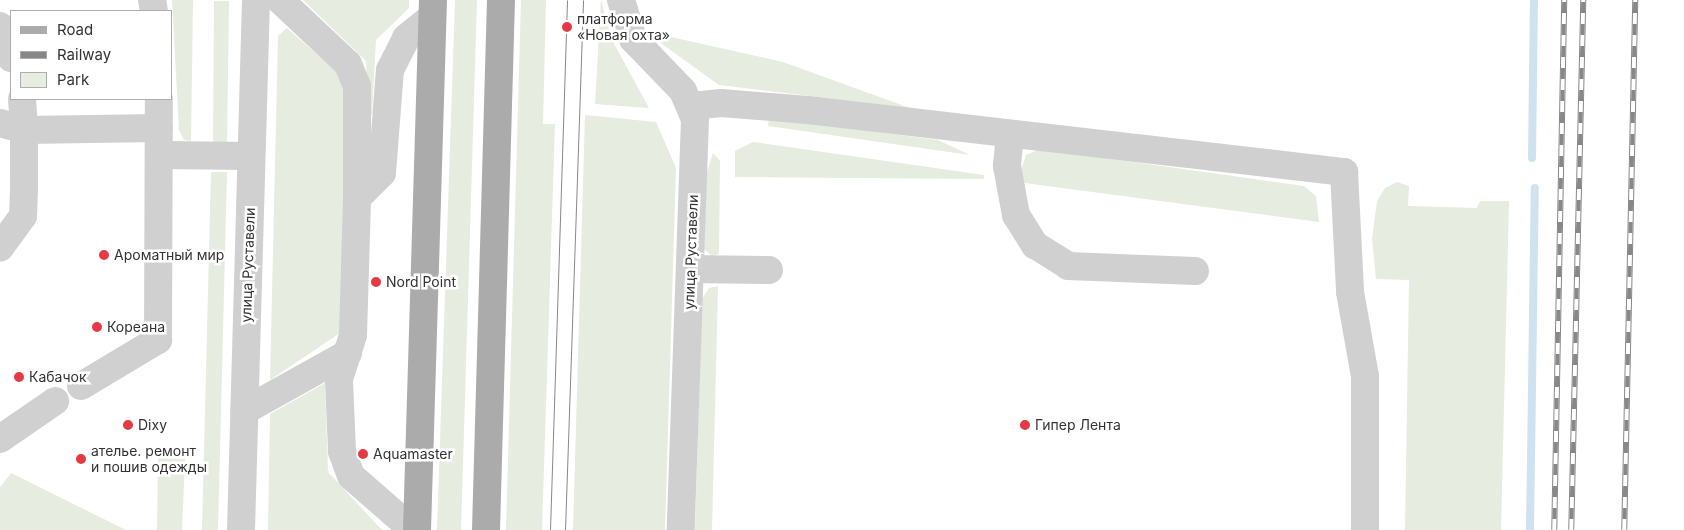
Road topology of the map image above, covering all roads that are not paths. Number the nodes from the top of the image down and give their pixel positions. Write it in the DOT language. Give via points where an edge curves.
graph roads {
  1 [pos="256,0"];
  2 [pos="280,0"];
  3 [pos="501,0"];
  4 [pos="621,0"];
  5 [pos="433,8"];
  6 [pos="0,26"];
  7 [pos="10,55"];
  8 [pos="22,100"];
  9 [pos="159,100"];
  10 [pos="692,106"];
  11 [pos="12,126"];
  12 [pos="159,128"];
  13 [pos="1010,136"];
  14 [pos="159,156"];
  15 [pos="251,156"];
  16 [pos="357,198"];
  17 [pos="0,248"];
  18 [pos="690,269"];
  19 [pos="769,270"];
  20 [pos="1195,271"];
  21 [pos="348,353"];
  22 [pos="81,386"];
  23 [pos="55,401"];
  24 [pos="244,410"];
  25 [pos="0,438"];
  26 [pos="241,530"];
  27 [pos="413,530"];
  28 [pos="417,530"];
  29 [pos="486,530"];
  30 [pos="681,530"];
  31 [pos="1365,530"];
  1 -- 15 [label="street, улица Руставели"];
  2 -- 16 [label="street" via="348,64 357,86"];
  3 -- 29 [label="main road"];
  4 -- 10 [label="street" via="633,39"];
  5 -- 16 [label="street" via="406,38 390,70 382,173"];
  5 -- 28 [label="main road"];
  6 -- 7 [label="street"];
  8 -- 11 [label="street"];
  9 -- 12 [label="street"];
  10 -- 13 [label="street" via="721,103 808,110"];
  10 -- 18 [label="street, улица Руставели"];
  11 -- 12 [label="street"];
  11 -- 17 [label="street" via="23,216"];
  12 -- 14 [label="street"];
  13 -- 20 [label="street" via="1007,166 1016,215 1034,245 1068,266"];
  13 -- 31 [label="street" via="1344,172 1350,292 1365,376"];
  14 -- 15 [label="street"];
  14 -- 22 [label="street" via="158,340"];
  15 -- 24 [label="street, улица Руставели"];
  16 -- 21 [label="street" via="353,335"];
  18 -- 19 [label="street"];
  18 -- 30 [label="street, улица Руставели"];
  21 -- 24 [label="street"];
  21 -- 27 [label="street" via="339,379 342,451 351,476"];
  23 -- 25 [label="street"];
  24 -- 26 [label="street, улица Руставели"];
}
